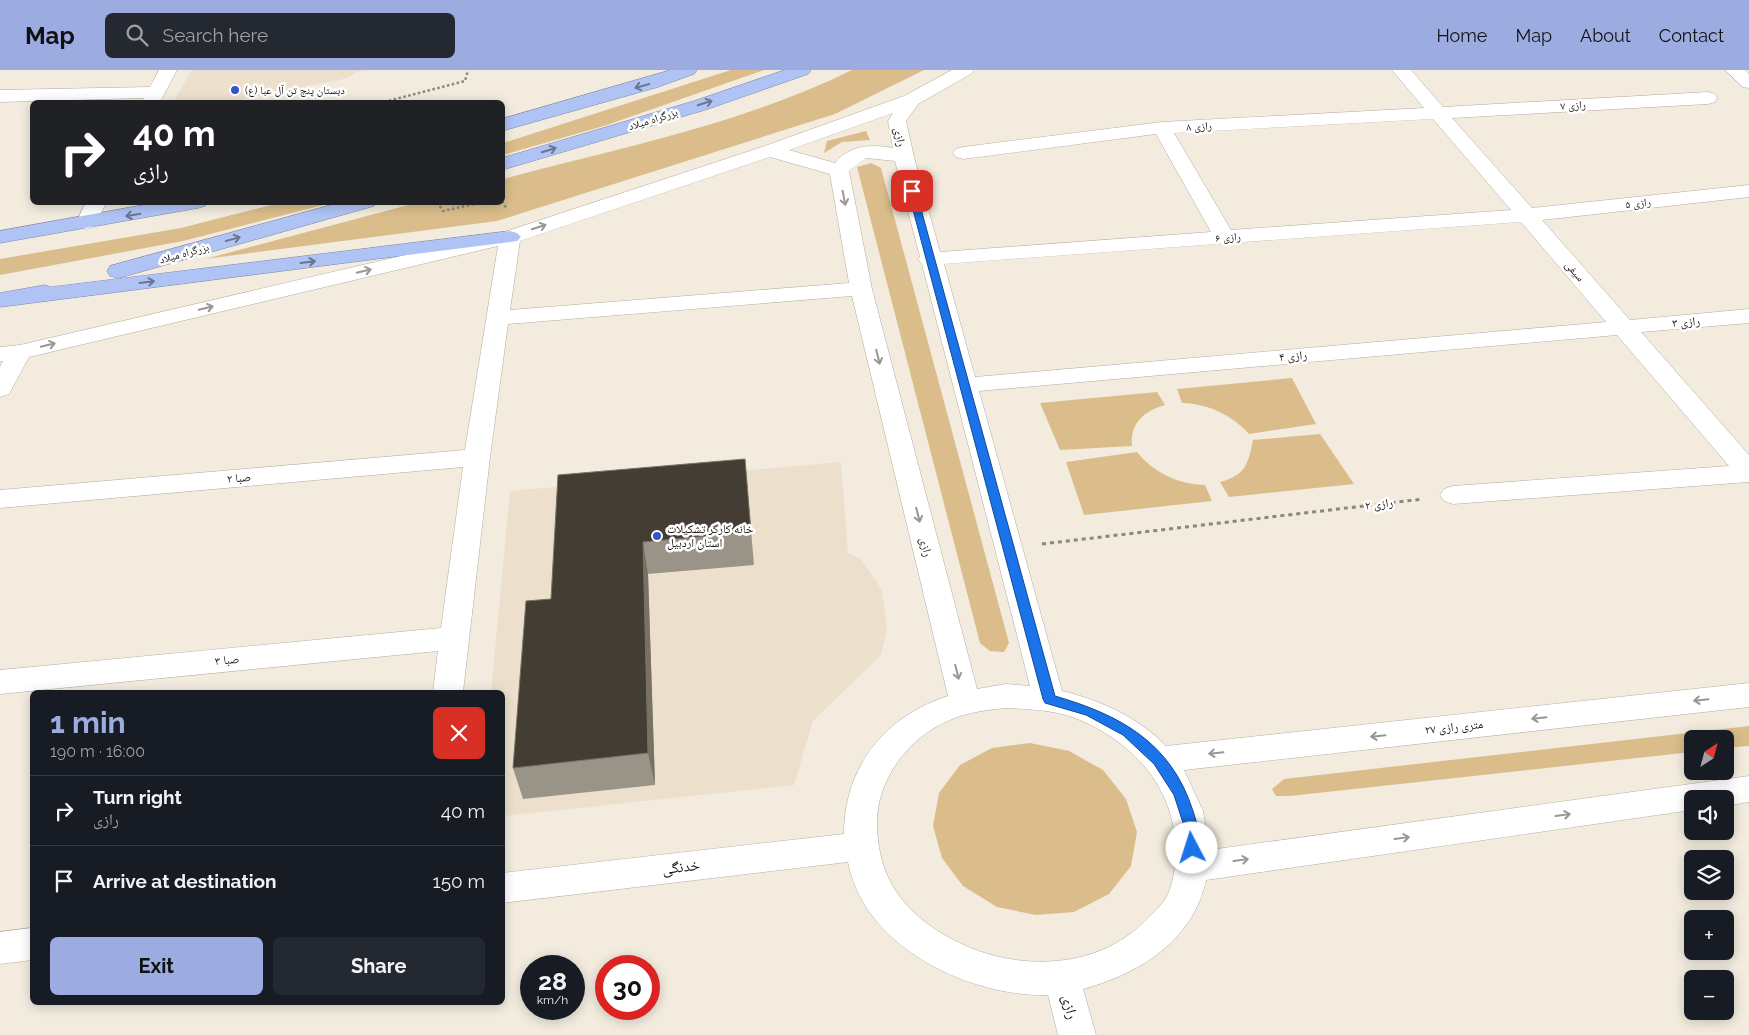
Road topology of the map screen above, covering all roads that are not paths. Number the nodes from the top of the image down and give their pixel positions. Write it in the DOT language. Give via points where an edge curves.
graph roads {
  1 [pos="168,70"];
  2 [pos="688,70"];
  3 [pos="802,70"];
  4 [pos="965,70"];
  5 [pos="1400,70"];
  6 [pos="1734,70"];
  7 [pos="1749,83"];
  8 [pos="0,96"];
  9 [pos="154,97"];
  10 [pos="1708,98"];
  11 [pos="912,100"];
  12 [pos="1437,112"];
  13 [pos="505,124"];
  14 [pos="1162,128"];
  15 [pos="769,151"];
  16 [pos="963,153"];
  17 [pos="904,157"];
  18 [pos="505,163"];
  19 [pos="838,170"];
  20 [pos="1749,191"];
  21 [pos="95,205"];
  22 [pos="182,205"];
  23 [pos="356,205"];
  24 [pos="1526,215"];
  25 [pos="86,223"];
  26 [pos="0,237"];
  27 [pos="510,237"];
  28 [pos="1224,237"];
  29 [pos="929,259"];
  30 [pos="861,289"];
  31 [pos="29,296"];
  32 [pos="0,300"];
  33 [pos="1749,316"];
  34 [pos="498,318"];
  35 [pos="1623,327"];
  36 [pos="10,353"];
  37 [pos="964,385"];
  38 [pos="0,389"];
  39 [pos="477,457"];
  40 [pos="1749,473"];
  41 [pos="1453,495"];
  42 [pos="0,499"];
  43 [pos="455,638"];
  44 [pos="0,682"];
  45 [pos="448,690"];
  46 [pos="1749,695"];
  47 [pos="1049,699"];
  48 [pos="965,702"];
  49 [pos="1159,760"];
  50 [pos="1749,789"];
  51 [pos="860,846"];
  52 [pos="1193,867"];
  53 [pos="505,888"];
  54 [pos="30,944"];
  55 [pos="0,948"];
  56 [pos="1062,978"];
  57 [pos="1077,1035"];
  1 -- 9 [label="street"];
  2 -- 13 [label="highway, one-way"];
  18 -- 3 [label="highway, بزرگراه میلاد, one-way" via="701,105"];
  4 -- 11 [label="street"];
  5 -- 12 [label="street, سیفی"];
  6 -- 7 [label="street"];
  8 -- 9 [label="street"];
  10 -- 12 [label="street, رازی ۷"];
  11 -- 15 [label="street"];
  11 -- 17 [label="street, رازی" via="897,121"];
  12 -- 14 [label="street, رازی ۸"];
  12 -- 24 [label="street, سیفی"];
  14 -- 16 [label="street, رازی ۸"];
  14 -- 28 [label="street"];
  15 -- 19 [label="street"];
  27 -- 15 [label="street, one-way"];
  17 -- 19 [label="street" via="886,152 859,152 844,161"];
  17 -- 29 [label="street, رازی"];
  19 -- 30 [label="street, رازی, one-way"];
  20 -- 24 [label="street, رازی ۵"];
  21 -- 25 [label="street"];
  22 -- 25 [label="highway, one-way"];
  31 -- 23 [label="highway, بزرگراه میلاد, one-way"];
  24 -- 28 [label="street, رازی ۶"];
  24 -- 35 [label="street, سیفی"];
  25 -- 26 [label="highway"];
  31 -- 27 [label="highway, one-way"];
  27 -- 34 [label="street"];
  36 -- 27 [label="street, one-way"];
  28 -- 29 [label="street, رازی ۶"];
  29 -- 37 [label="street, رازی"];
  30 -- 34 [label="street"];
  30 -- 48 [label="street, رازی, one-way"];
  31 -- 32 [label="highway, بزرگراه میلاد"];
  33 -- 35 [label="street, رازی ۳"];
  34 -- 39 [label="street"];
  35 -- 37 [label="street, رازی ۴"];
  35 -- 40 [label="street, سیفی"];
  36 -- 38 [label="street"];
  37 -- 47 [label="street, رازی"];
  39 -- 42 [label="street, صبا ۲"];
  39 -- 43 [label="street"];
  40 -- 41 [label="street"];
  43 -- 44 [label="street, صبا ۳"];
  43 -- 45 [label="street"];
  46 -- 49 [label="street, ۲۷ متری رازی, one-way"];
  47 -- 48 [label="street" via="1006,696"];
  47 -- 49 [label="street" via="1090,711 1127,732"];
  48 -- 51 [label="street" via="918,722 882,755 862,798"];
  49 -- 52 [label="street" via="1180,793 1192,829"];
  52 -- 50 [label="street, one-way"];
  51 -- 53 [label="street, خدنگی"];
  51 -- 56 [label="street" via="875,890 907,930 952,960 1006,978"];
  52 -- 56 [label="street" via="1180,906 1151,941 1111,966"];
  54 -- 55 [label="street"];
  56 -- 57 [label="street, رازی"];
}
